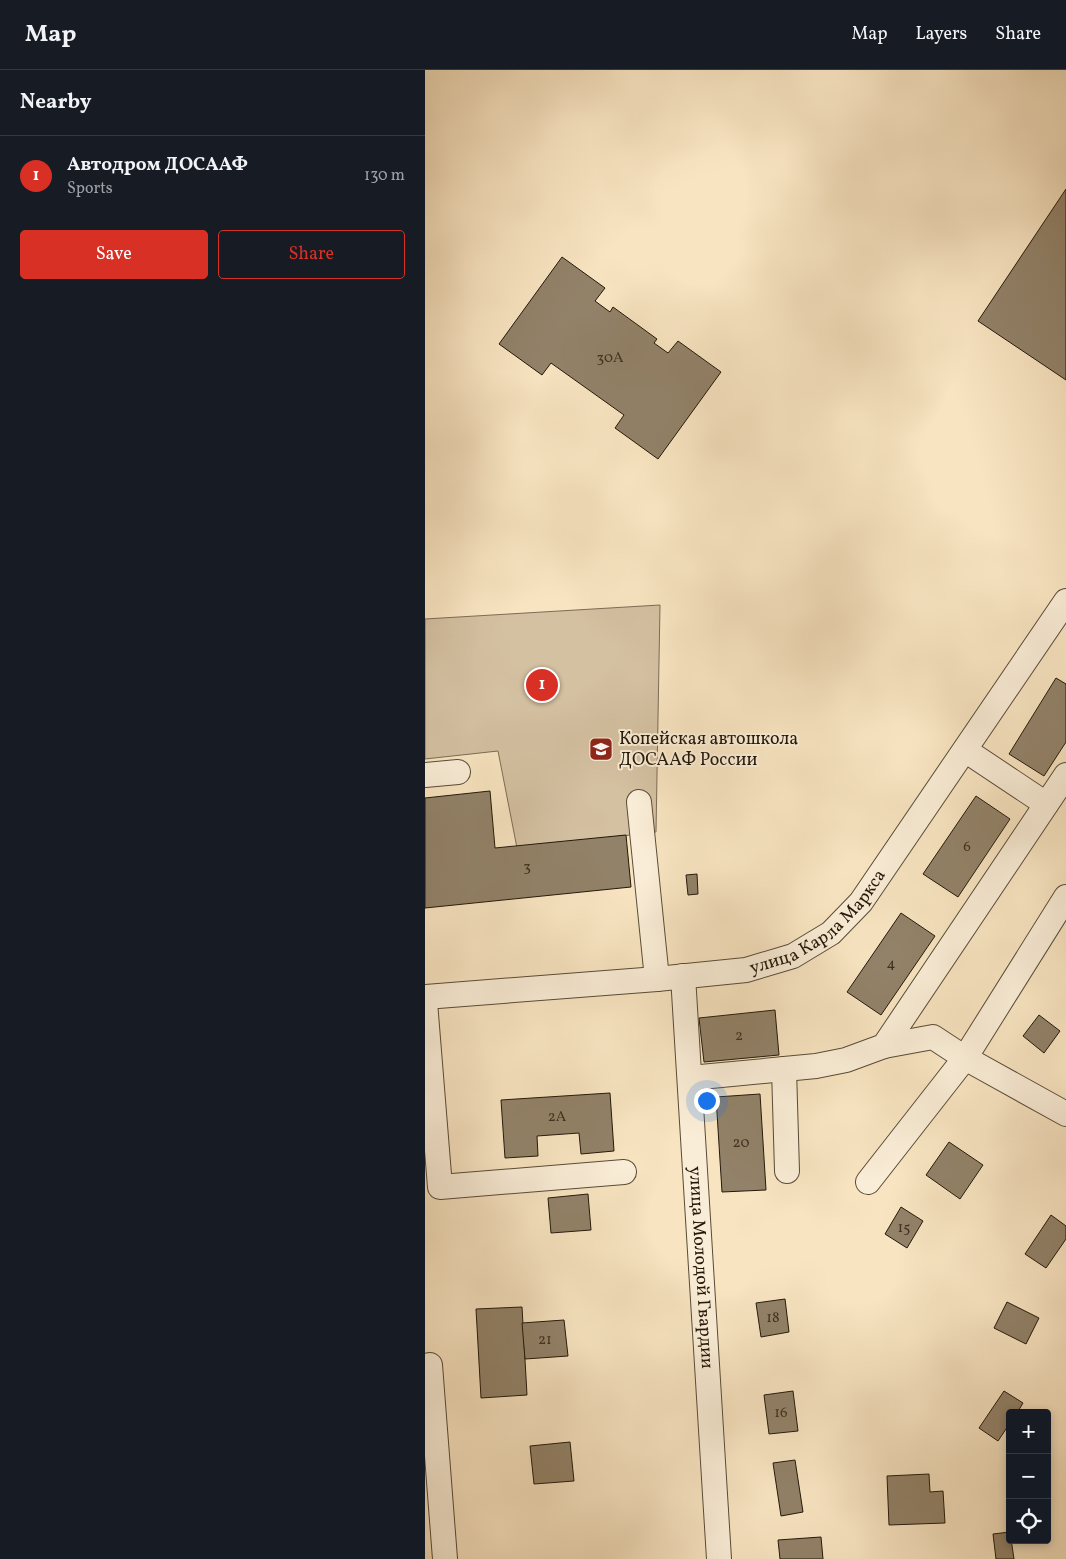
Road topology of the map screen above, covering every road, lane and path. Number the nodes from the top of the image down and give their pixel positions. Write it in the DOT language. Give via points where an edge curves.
graph roads {
  1 [pos="1066,601"];
  2 [pos="965,750"];
  3 [pos="458,772"];
  4 [pos="425,775"];
  5 [pos="1059,790"];
  6 [pos="639,802"];
  7 [pos="1066,897"];
  8 [pos="683,976"];
  9 [pos="657,979"];
  10 [pos="425,997"];
  11 [pos="425,1002"];
  12 [pos="884,1046"];
  13 [pos="965,1058"];
  14 [pos="784,1069"];
  15 [pos="690,1078"];
  16 [pos="1066,1114"];
  17 [pos="787,1171"];
  18 [pos="625,1172"];
  19 [pos="868,1182"];
  20 [pos="425,1366"];
  21 [pos="445,1559"];
  22 [pos="719,1559"];
  1 -- 2 [label="street, улица Карла Маркса"];
  2 -- 5 [label="street"];
  2 -- 8 [label="street, улица Карла Маркса" via="861,902 831,933 793,956 746,970"];
  3 -- 4 [label="street"];
  5 -- 12 [label="street"];
  6 -- 9 [label="street"];
  7 -- 13 [label="street"];
  8 -- 9 [label="street, улица Карла Маркса"];
  8 -- 15 [label="street, улица Молодой Гвардии"];
  9 -- 10 [label="street, улица Карла Маркса"];
  11 -- 18 [label="street" via="440,1187"];
  12 -- 13 [label="street" via="933,1037"];
  12 -- 14 [label="street" via="846,1060"];
  13 -- 16 [label="street"];
  13 -- 19 [label="street"];
  14 -- 15 [label="street"];
  14 -- 17 [label="street"];
  15 -- 22 [label="street, улица Молодой Гвардии"];
  20 -- 21 [label="street" via="430,1365"];
}
